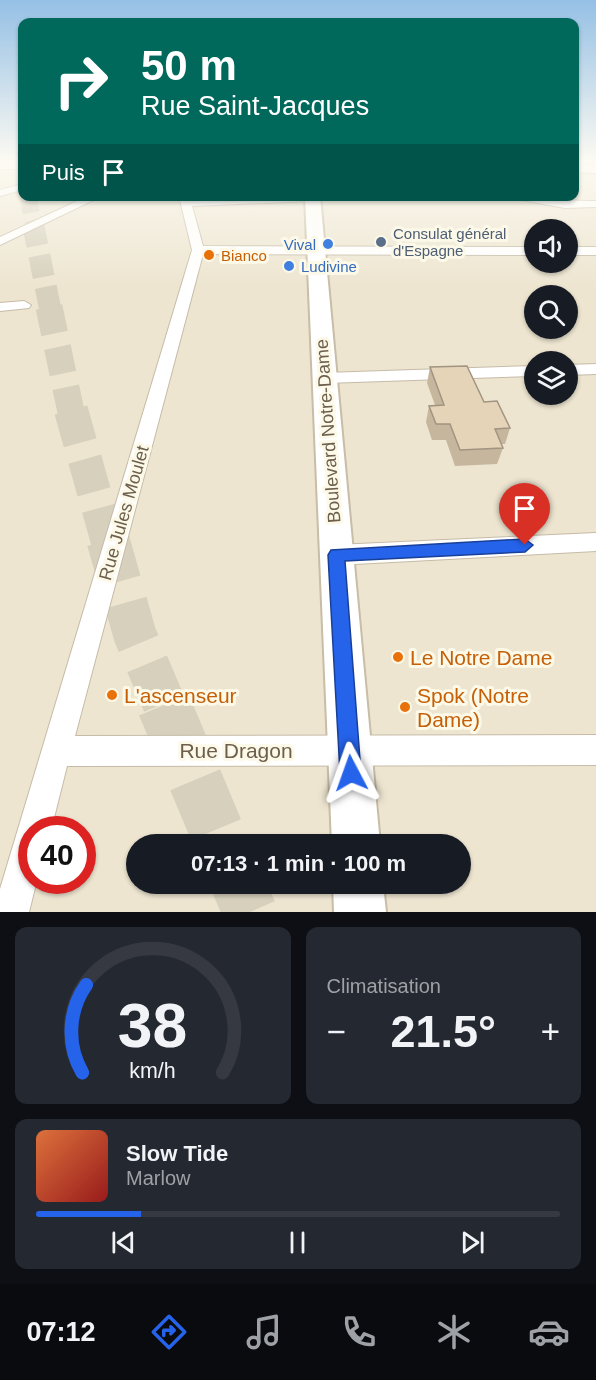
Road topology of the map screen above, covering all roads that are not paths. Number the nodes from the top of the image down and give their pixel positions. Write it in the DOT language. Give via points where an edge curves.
graph roads {
  1 [pos="84,203"];
  2 [pos="186,203"];
  3 [pos="312,203"];
  4 [pos="549,203"];
  5 [pos="596,204"];
  6 [pos="0,241"];
  7 [pos="198,250"];
  8 [pos="316,251"];
  9 [pos="524,251"];
  10 [pos="578,251"];
  11 [pos="596,251"];
  12 [pos="24,305"];
  13 [pos="0,307"];
  14 [pos="596,369"];
  15 [pos="578,370"];
  16 [pos="524,371"];
  17 [pos="325,378"];
  18 [pos="596,542"];
  19 [pos="336,555"];
  20 [pos="349,750"];
  21 [pos="596,750"];
  22 [pos="56,751"];
  23 [pos="38,816"];
  24 [pos="355,834"];
  25 [pos="18,887"];
  26 [pos="359,894"];
  27 [pos="11,912"];
  28 [pos="360,912"];
  1 -- 6 [label="street"];
  2 -- 7 [label="street"];
  3 -- 8 [label="street, Boulevard Notre-Dame"];
  4 -- 5 [label="street"];
  7 -- 8 [label="street"];
  7 -- 22 [label="street, Rue Jules Moulet"];
  8 -- 9 [label="street"];
  8 -- 17 [label="street, Boulevard Notre-Dame"];
  10 -- 11 [label="street"];
  12 -- 13 [label="street"];
  14 -- 15 [label="street"];
  16 -- 17 [label="street"];
  17 -- 19 [label="street, Boulevard Notre-Dame"];
  18 -- 19 [label="street"];
  19 -- 20 [label="street, Boulevard Notre-Dame"];
  20 -- 21 [label="street, Rue Dragon"];
  20 -- 22 [label="street, Rue Dragon"];
  20 -- 24 [label="street, Boulevard Notre-Dame"];
  22 -- 23 [label="street, Rue Jules Moulet"];
  25 -- 27 [label="street"];
  26 -- 28 [label="street"];
}
